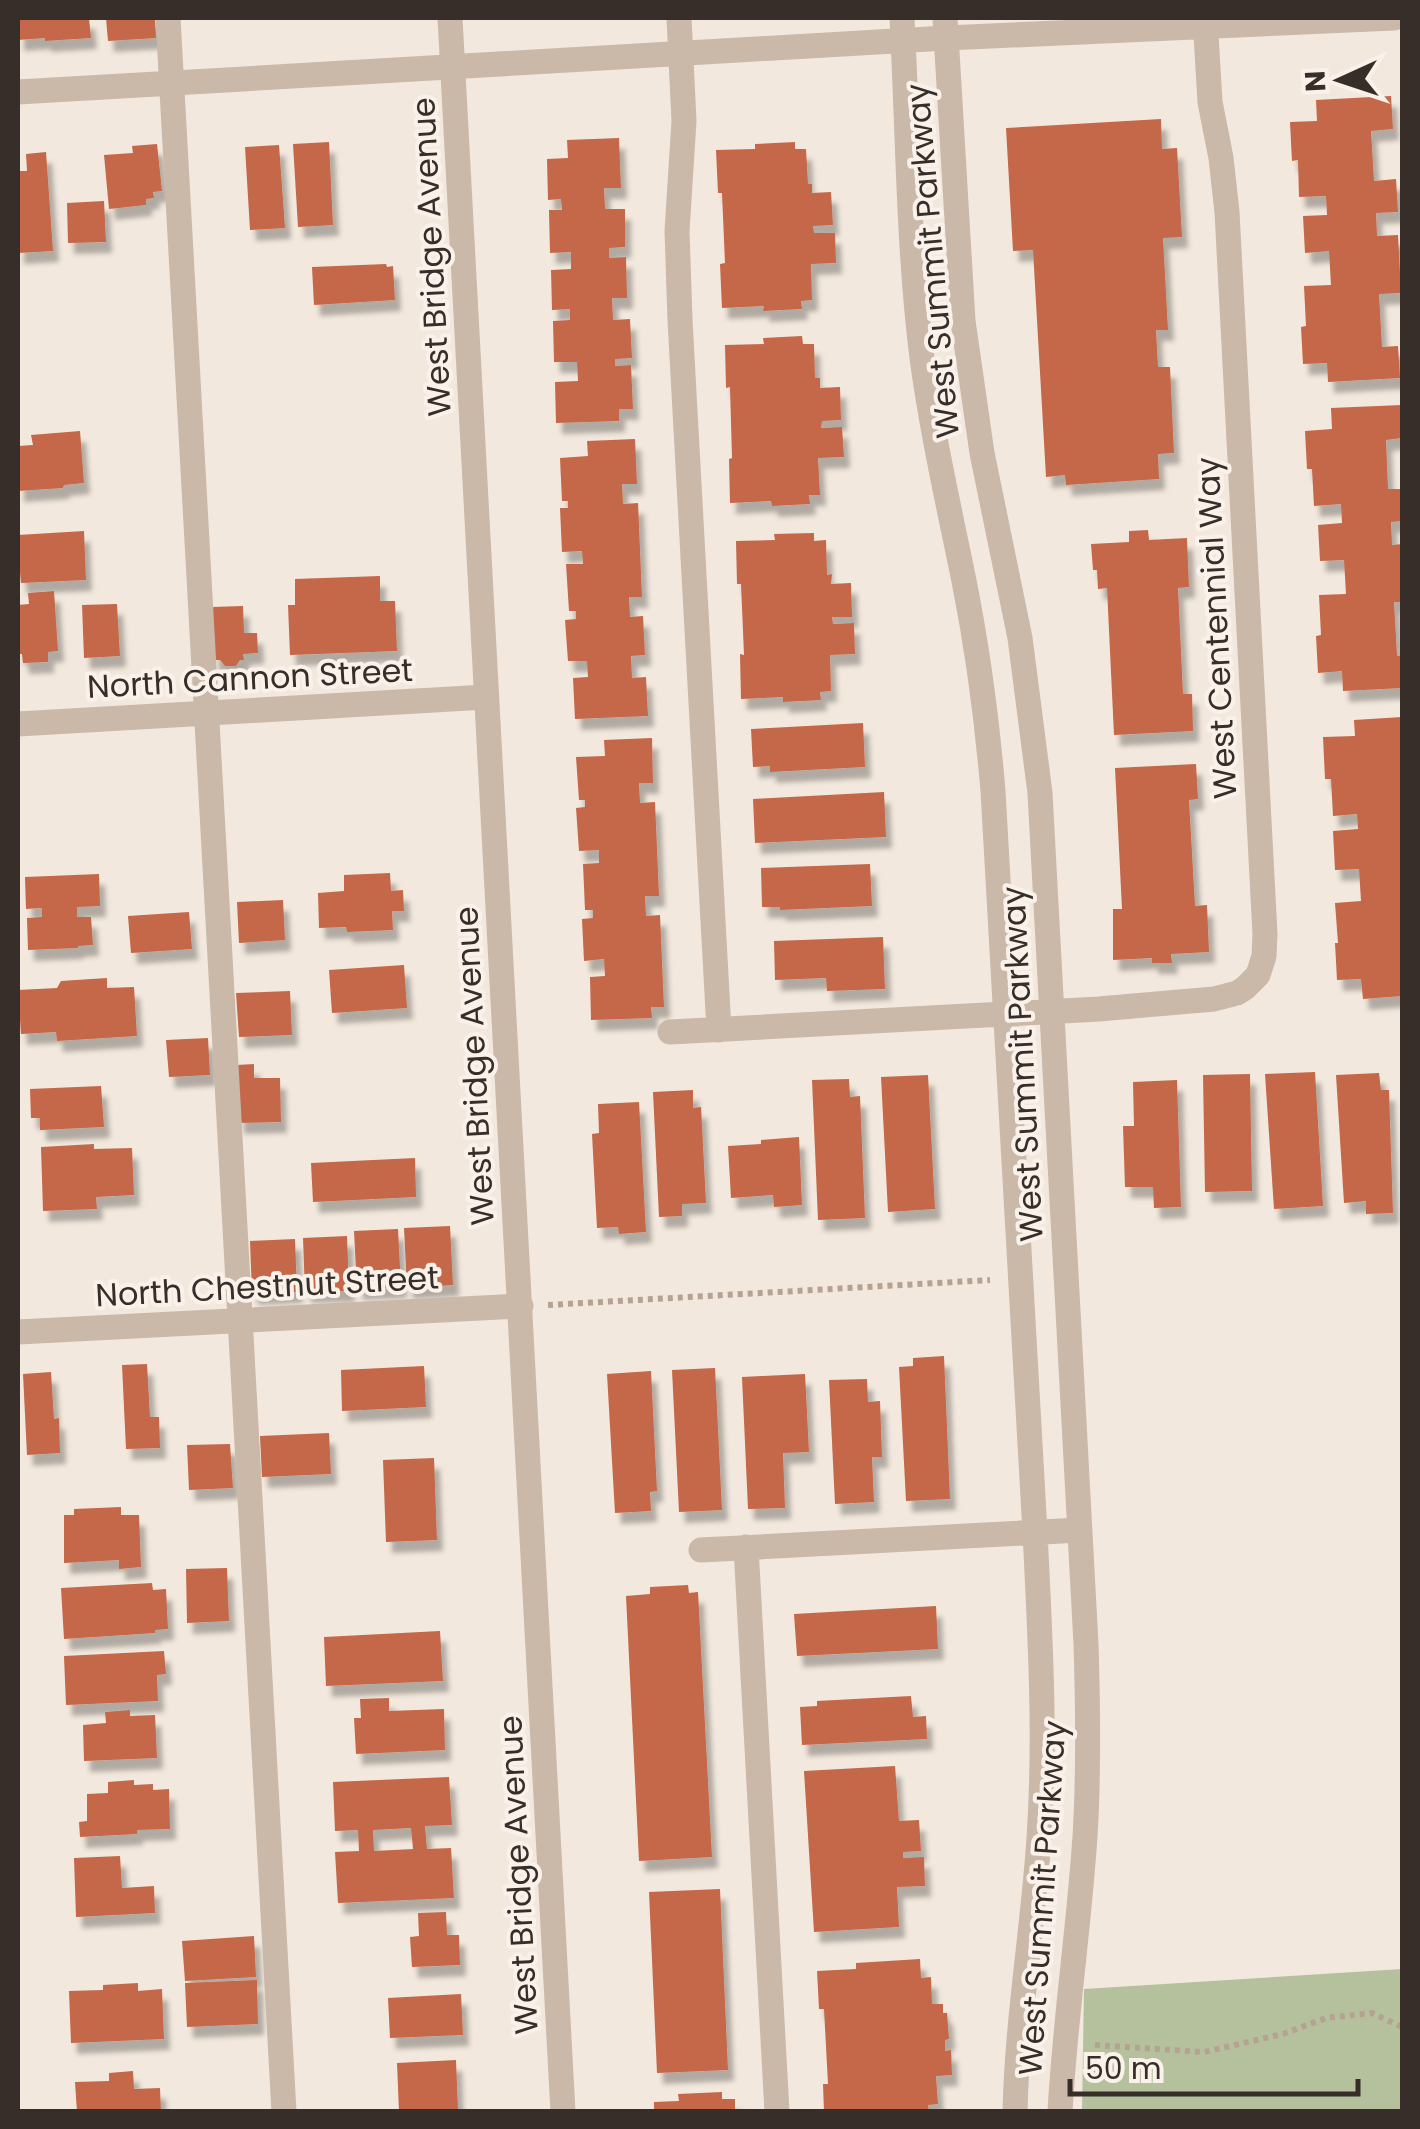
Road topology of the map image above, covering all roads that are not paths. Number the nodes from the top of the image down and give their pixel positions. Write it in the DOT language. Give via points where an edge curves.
graph roads {
  1 [pos="168,18"];
  2 [pos="450,18"];
  3 [pos="678,18"];
  4 [pos="1394,18"];
  5 [pos="1206,22"];
  6 [pos="946,28"];
  7 [pos="902,30"];
  8 [pos="680,54"];
  9 [pos="453,66"];
  10 [pos="171,82"];
  11 [pos="18,92"];
  12 [pos="486,697"];
  13 [pos="208,712"];
  14 [pos="18,724"];
  15 [pos="1052,1011"];
  16 [pos="1006,1014"];
  17 [pos="719,1030"];
  18 [pos="670,1032"];
  19 [pos="520,1306"];
  20 [pos="240,1320"];
  21 [pos="18,1332"];
  22 [pos="1080,1530"];
  23 [pos="1035,1532"];
  24 [pos="746,1547"];
  25 [pos="701,1550"];
  26 [pos="284,2112"];
  27 [pos="563,2112"];
  28 [pos="777,2112"];
  29 [pos="1015,2112"];
  30 [pos="1060,2112"];
  1 -- 10 [label="street"];
  2 -- 9 [label="street, West Bridge Avenue"];
  3 -- 8 [label="street"];
  4 -- 5 [label="street"];
  5 -- 6 [label="street"];
  5 -- 15 [label="street, West Centennial Way" via="1226,212 1264,956 1252,981 1228,996"];
  6 -- 7 [label="street"];
  6 -- 15 [label="street, West Summit Parkway" via="963,321 1032,720"];
  7 -- 8 [label="street"];
  7 -- 16 [label="street, West Summit Parkway" via="922,356 986,716"];
  8 -- 9 [label="street"];
  8 -- 17 [label="street" via="679,302"];
  9 -- 10 [label="street"];
  9 -- 12 [label="street, West Bridge Avenue"];
  10 -- 11 [label="street"];
  10 -- 13 [label="street"];
  12 -- 13 [label="street, North Cannon Street"];
  12 -- 19 [label="street, West Bridge Avenue"];
  13 -- 14 [label="street, North Cannon Street"];
  13 -- 20 [label="street"];
  15 -- 16 [label="street, West Centennial Way"];
  15 -- 22 [label="street, West Summit Parkway"];
  16 -- 17 [label="street, West Centennial Way"];
  16 -- 23 [label="street, West Summit Parkway"];
  17 -- 18 [label="street, West Centennial Way"];
  19 -- 20 [label="street, North Chestnut Street"];
  19 -- 27 [label="street, West Bridge Avenue"];
  20 -- 21 [label="street, North Chestnut Street"];
  20 -- 26 [label="street"];
  22 -- 23 [label="street"];
  22 -- 30 [label="street, West Summit Parkway" via="1088,1776"];
  23 -- 24 [label="street"];
  23 -- 29 [label="street, West Summit Parkway" via="1041,1790"];
  24 -- 25 [label="street"];
  24 -- 28 [label="street"];
}
